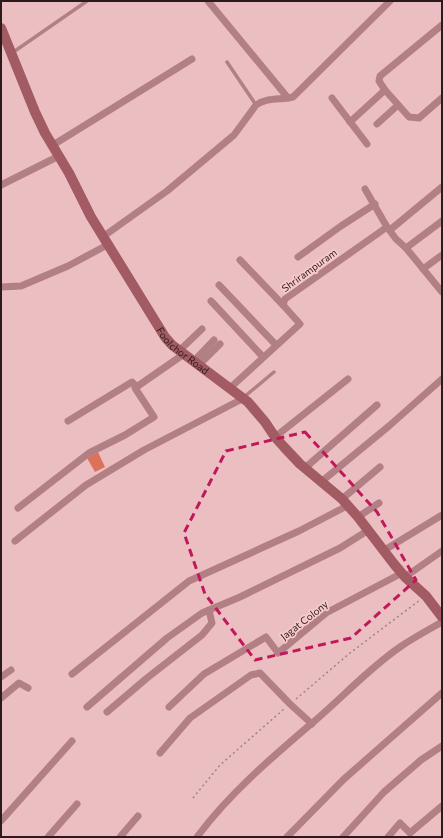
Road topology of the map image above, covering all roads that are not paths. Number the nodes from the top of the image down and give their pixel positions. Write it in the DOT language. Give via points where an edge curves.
graph roads {
  1 [pos="87,1"];
  2 [pos="208,1"];
  3 [pos="390,1"];
  4 [pos="442,25"];
  5 [pos="1,28"];
  6 [pos="11,54"];
  7 [pos="192,59"];
  8 [pos="227,62"];
  9 [pos="384,90"];
  10 [pos="288,98"];
  11 [pos="332,98"];
  12 [pos="442,98"];
  13 [pos="256,105"];
  14 [pos="398,105"];
  15 [pos="350,122"];
  16 [pos="376,124"];
  17 [pos="367,144"];
  18 [pos="53,145"];
  19 [pos="59,156"];
  20 [pos="1,185"];
  21 [pos="442,187"];
  22 [pos="365,190"];
  23 [pos="375,204"];
  24 [pos="442,221"];
  25 [pos="389,229"];
  26 [pos="106,240"];
  27 [pos="406,248"];
  28 [pos="442,255"];
  29 [pos="298,257"];
  30 [pos="240,260"];
  31 [pos="423,269"];
  32 [pos="219,285"];
  33 [pos="1,287"];
  34 [pos="442,292"];
  35 [pos="211,302"];
  36 [pos="282,305"];
  37 [pos="202,329"];
  38 [pos="217,342"];
  39 [pos="276,345"];
  40 [pos="182,352"];
  41 [pos="263,357"];
  42 [pos="196,363"];
  43 [pos="274,372"];
  44 [pos="348,379"];
  45 [pos="442,379"];
  46 [pos="137,387"];
  47 [pos="230,388"];
  48 [pos="244,398"];
  49 [pos="377,405"];
  50 [pos="68,421"];
  51 [pos="275,437"];
  52 [pos="380,467"];
  53 [pos="305,468"];
  54 [pos="321,482"];
  55 [pos="344,502"];
  56 [pos="379,503"];
  57 [pos="18,508"];
  58 [pos="442,515"];
  59 [pos="358,518"];
  60 [pos="367,531"];
  61 [pos="15,541"];
  62 [pos="442,551"];
  63 [pos="383,552"];
  64 [pos="403,575"];
  65 [pos="209,610"];
  66 [pos="441,615"];
  67 [pos="11,670"];
  68 [pos="72,674"];
  69 [pos="1,677"];
  70 [pos="28,688"];
  71 [pos="442,693"];
  72 [pos="2,694"];
  73 [pos="87,707"];
  74 [pos="170,707"];
  75 [pos="107,712"];
  76 [pos="312,724"];
  77 [pos="72,740"];
  78 [pos="442,746"];
  79 [pos="160,753"];
  80 [pos="77,804"];
  81 [pos="442,806"];
  82 [pos="138,816"];
  83 [pos="1,821"];
  84 [pos="48,837"];
  85 [pos="120,837"];
  86 [pos="197,837"];
  87 [pos="287,837"];
  88 [pos="343,837"];
  89 [pos="388,837"];
  1 -- 6 [label="lane"];
  2 -- 10 [label="street"];
  3 -- 10 [label="street" via="293,97"];
  4 -- 9 [label="street" via="380,76 379,80"];
  5 -- 6 [label="street, Foolchor Road"];
  6 -- 18 [label="street, Foolchor Road" via="35,112"];
  7 -- 18 [label="street"];
  8 -- 13 [label="lane"];
  9 -- 14 [label="street"];
  9 -- 15 [label="street"];
  10 -- 13 [label="street" via="264,100"];
  11 -- 15 [label="street"];
  12 -- 14 [label="street" via="419,118 409,117"];
  13 -- 26 [label="street" via="234,135"];
  14 -- 16 [label="street"];
  15 -- 17 [label="street"];
  18 -- 19 [label="street, Foolchor Road"];
  19 -- 20 [label="street"];
  19 -- 26 [label="street, Foolchor Road"];
  21 -- 25 [label="street, Shrirampuram"];
  22 -- 23 [label="street"];
  23 -- 25 [label="street"];
  23 -- 29 [label="street"];
  24 -- 27 [label="street"];
  25 -- 27 [label="street"];
  25 -- 36 [label="street, Shrirampuram" via="284,299"];
  26 -- 33 [label="street" via="68,266 21,286"];
  26 -- 40 [label="street, Foolchor Road" via="165,336"];
  27 -- 31 [label="street"];
  28 -- 31 [label="street"];
  30 -- 36 [label="street"];
  31 -- 34 [label="street"];
  32 -- 39 [label="street"];
  35 -- 41 [label="street"];
  36 -- 39 [label="street, Shrirampuram" via="300,324"];
  37 -- 40 [label="street"];
  38 -- 42 [label="street"];
  39 -- 41 [label="street, Shrirampuram"];
  40 -- 42 [label="street, Foolchor Road"];
  40 -- 46 [label="street"];
  41 -- 47 [label="street, Shrirampuram"];
  42 -- 47 [label="street, Foolchor Road"];
  43 -- 48 [label="lane"];
  44 -- 51 [label="street"];
  45 -- 54 [label="street"];
  46 -- 50 [label="street" via="132,382"];
  46 -- 57 [label="street" via="135,388 154,417 89,454"];
  47 -- 48 [label="street, Foolchor Road"];
  48 -- 51 [label="street, Foolchor Road"];
  48 -- 61 [label="street" via="144,450 86,485"];
  49 -- 53 [label="street"];
  51 -- 53 [label="street, Foolchor Road"];
  52 -- 55 [label="street"];
  53 -- 54 [label="street, Foolchor Road"];
  54 -- 55 [label="street, Foolchor Road"];
  55 -- 59 [label="street, Foolchor Road"];
  55 -- 68 [label="street" via="299,531 190,581"];
  56 -- 59 [label="street"];
  58 -- 63 [label="street"];
  59 -- 60 [label="street, Foolchor Road"];
  60 -- 63 [label="street, Foolchor Road"];
  60 -- 65 [label="street" via="340,548"];
  62 -- 64 [label="street"];
  63 -- 64 [label="street, Foolchor Road"];
  64 -- 66 [label="street, Foolchor Road" via="426,596"];
  64 -- 74 [label="street, Jagat Colony" via="326,613 278,653 266,638 204,674"];
  65 -- 73 [label="street" via="167,638"];
  65 -- 75 [label="street" via="212,623 202,635"];
  66 -- 76 [label="street" via="356,683"];
  67 -- 69 [label="street"];
  70 -- 72 [label="street" via="19,683"];
  71 -- 87 [label="street" via="344,778"];
  76 -- 79 [label="street" via="260,673 251,676 190,718"];
  76 -- 86 [label="street" via="245,782"];
  77 -- 83 [label="street"];
  78 -- 88 [label="street" via="421,760 384,792"];
  80 -- 84 [label="street"];
  81 -- 89 [label="street" via="410,833 400,823"];
  82 -- 85 [label="street"];
}
